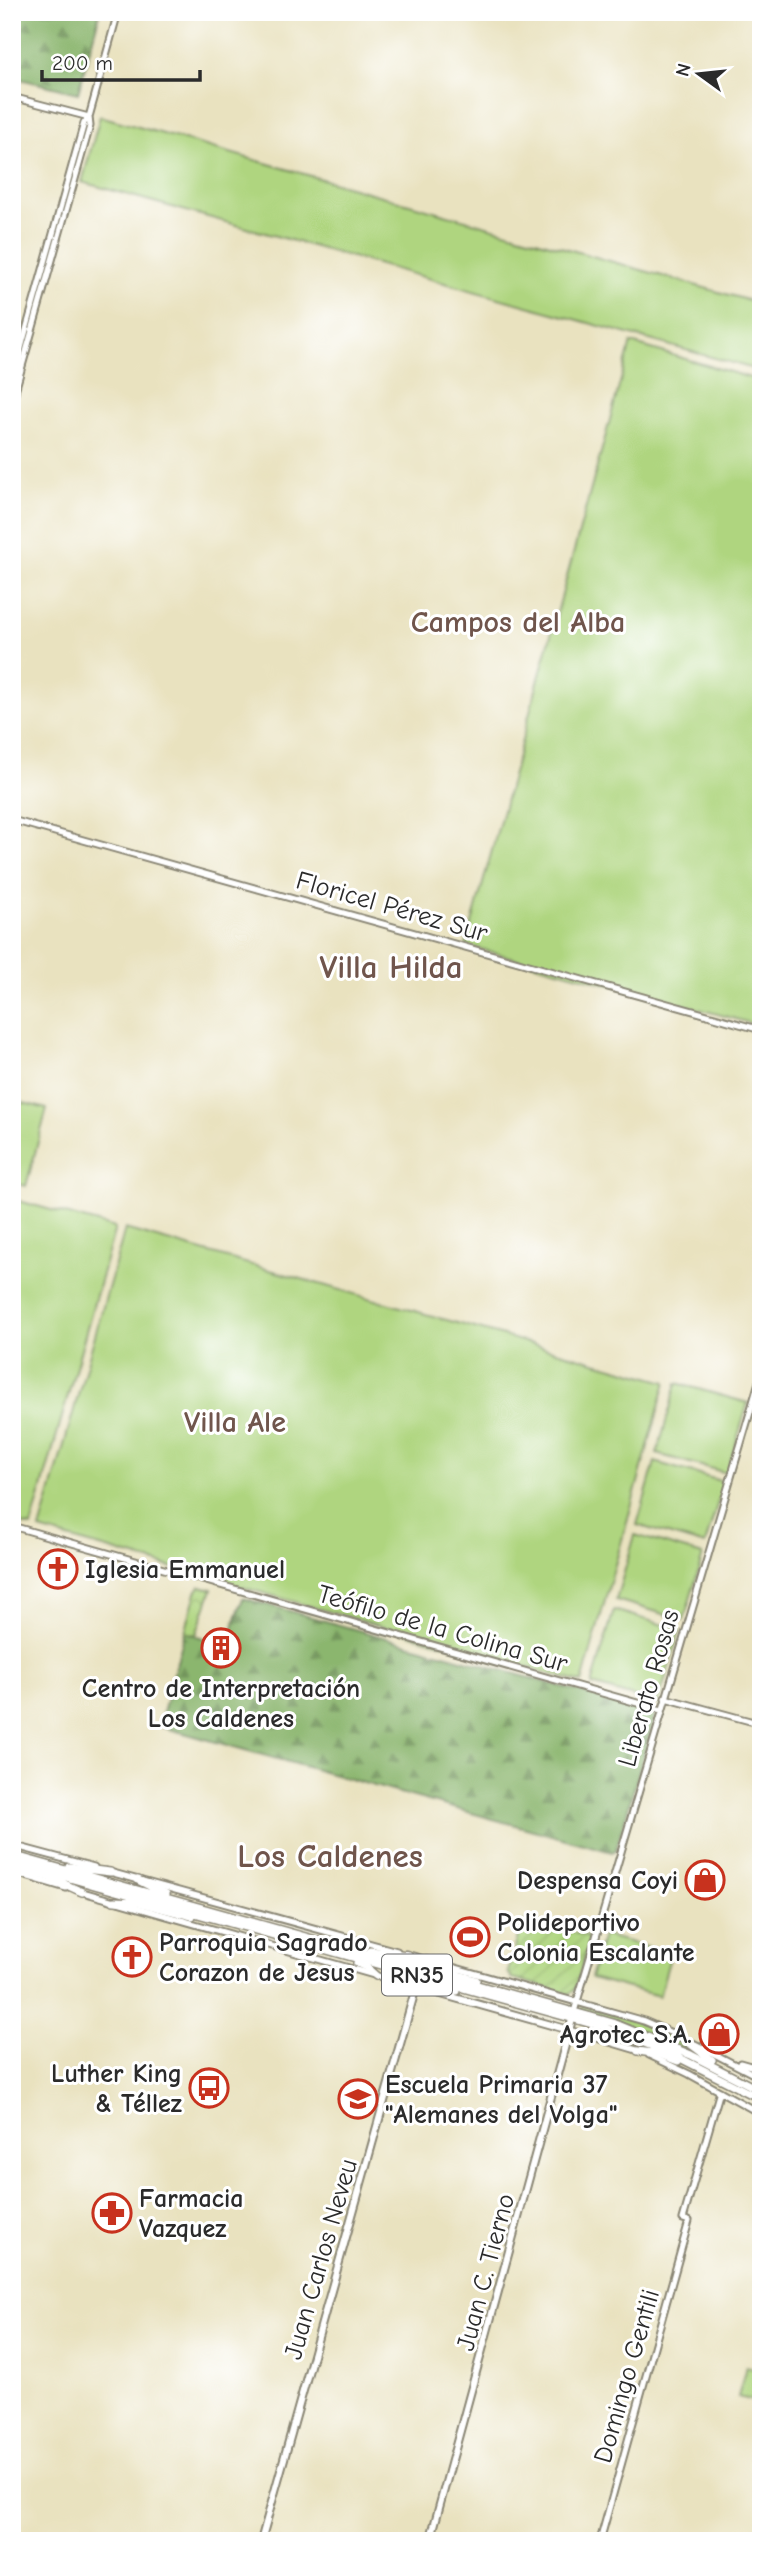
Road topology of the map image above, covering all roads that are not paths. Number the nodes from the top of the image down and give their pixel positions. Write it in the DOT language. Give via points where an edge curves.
graph roads {
  1 [pos="118,12"];
  2 [pos="12,97"];
  3 [pos="89,117"];
  4 [pos="12,380"];
  5 [pos="14,391"];
  6 [pos="12,402"];
  7 [pos="12,820"];
  8 [pos="761,1030"];
  9 [pos="761,1375"];
  10 [pos="759,1387"];
  11 [pos="12,1526"];
  12 [pos="665,1698"];
  13 [pos="662,1710"];
  14 [pos="761,1724"];
  15 [pos="12,1844"];
  16 [pos="12,1854"];
  17 [pos="12,1861"];
  18 [pos="12,1867"];
  19 [pos="12,1872"];
  20 [pos="110,1872"];
  21 [pos="138,1880"];
  22 [pos="82,1892"];
  23 [pos="114,1901"];
  24 [pos="267,1916"];
  25 [pos="233,1917"];
  26 [pos="218,1919"];
  27 [pos="264,1929"];
  28 [pos="312,1939"];
  29 [pos="260,1942"];
  30 [pos="301,1942"];
  31 [pos="408,1955"];
  32 [pos="440,1963"];
  33 [pos="376,1976"];
  34 [pos="416,1987"];
  35 [pos="426,1990"];
  36 [pos="577,2001"];
  37 [pos="530,2003"];
  38 [pos="573,2015"];
  39 [pos="569,2030"];
  40 [pos="681,2037"];
  41 [pos="638,2051"];
  42 [pos="729,2060"];
  43 [pos="761,2069"];
  44 [pos="761,2078"];
  45 [pos="736,2085"];
  46 [pos="761,2090"];
  47 [pos="720,2091"];
  48 [pos="761,2099"];
  49 [pos="761,2114"];
  50 [pos="12,2538"];
  51 [pos="20,2541"];
  52 [pos="261,2541"];
  53 [pos="430,2541"];
  54 [pos="600,2541"];
  1 -- 3 [label="street"];
  2 -- 3 [label="street"];
  3 -- 4 [label="street" via="83,124"];
  3 -- 5 [label="street"];
  5 -- 6 [label="main road"];
  7 -- 8 [label="street, Floricel Pérez Sur"];
  9 -- 10 [label="street, Liberato Rosas"];
  10 -- 12 [label="street, Liberato Rosas"];
  11 -- 13 [label="street, Teófilo de la Colina Sur"];
  12 -- 13 [label="street, Liberato Rosas"];
  12 -- 14 [label="street"];
  13 -- 36 [label="street, Liberato Rosas"];
  15 -- 20 [label="street"];
  16 -- 20 [label="highway"];
  16 -- 25 [label="highway, RN35"];
  17 -- 26 [label="highway, RN35"];
  18 -- 22 [label="highway"];
  19 -- 22 [label="street"];
  20 -- 21 [label="street"];
  21 -- 24 [label="street"];
  21 -- 25 [label="highway"];
  22 -- 23 [label="street"];
  23 -- 26 [label="highway"];
  23 -- 29 [label="street"];
  24 -- 27 [label="street"];
  24 -- 31 [label="street"];
  25 -- 27 [label="highway, RN35"];
  26 -- 27 [label="highway, RN35"];
  27 -- 28 [label="highway, RN35"];
  27 -- 29 [label="street"];
  27 -- 30 [label="highway, RN35"];
  28 -- 31 [label="highway"];
  28 -- 37 [label="highway, RN35"];
  29 -- 33 [label="street"];
  30 -- 33 [label="highway" via="364,1965"];
  30 -- 37 [label="highway, RN35"];
  31 -- 32 [label="street"];
  32 -- 36 [label="street"];
  32 -- 37 [label="highway"];
  33 -- 34 [label="street"];
  34 -- 35 [label="main road"];
  34 -- 52 [label="main road, Juan Carlos Neveu"];
  35 -- 37 [label="highway" via="451,1989 492,2000"];
  35 -- 39 [label="main road"];
  36 -- 38 [label="street, Liberato Rosas"];
  36 -- 40 [label="street"];
  37 -- 38 [label="highway, RN35"];
  38 -- 39 [label="main road, Juan C. Tierno"];
  38 -- 45 [label="highway, RN35" via="642,2040"];
  38 -- 46 [label="highway, RN35" via="623,2026"];
  39 -- 41 [label="street"];
  39 -- 53 [label="main road, Juan C. Tierno"];
  40 -- 42 [label="street"];
  40 -- 46 [label="highway"];
  41 -- 45 [label="highway" via="661,2054"];
  41 -- 47 [label="street"];
  42 -- 43 [label="street"];
  42 -- 44 [label="street"];
  45 -- 48 [label="highway, RN35"];
  47 -- 49 [label="street"];
  47 -- 54 [label="street, Domingo Gentili"];
  50 -- 51 [label="main road"];
}
